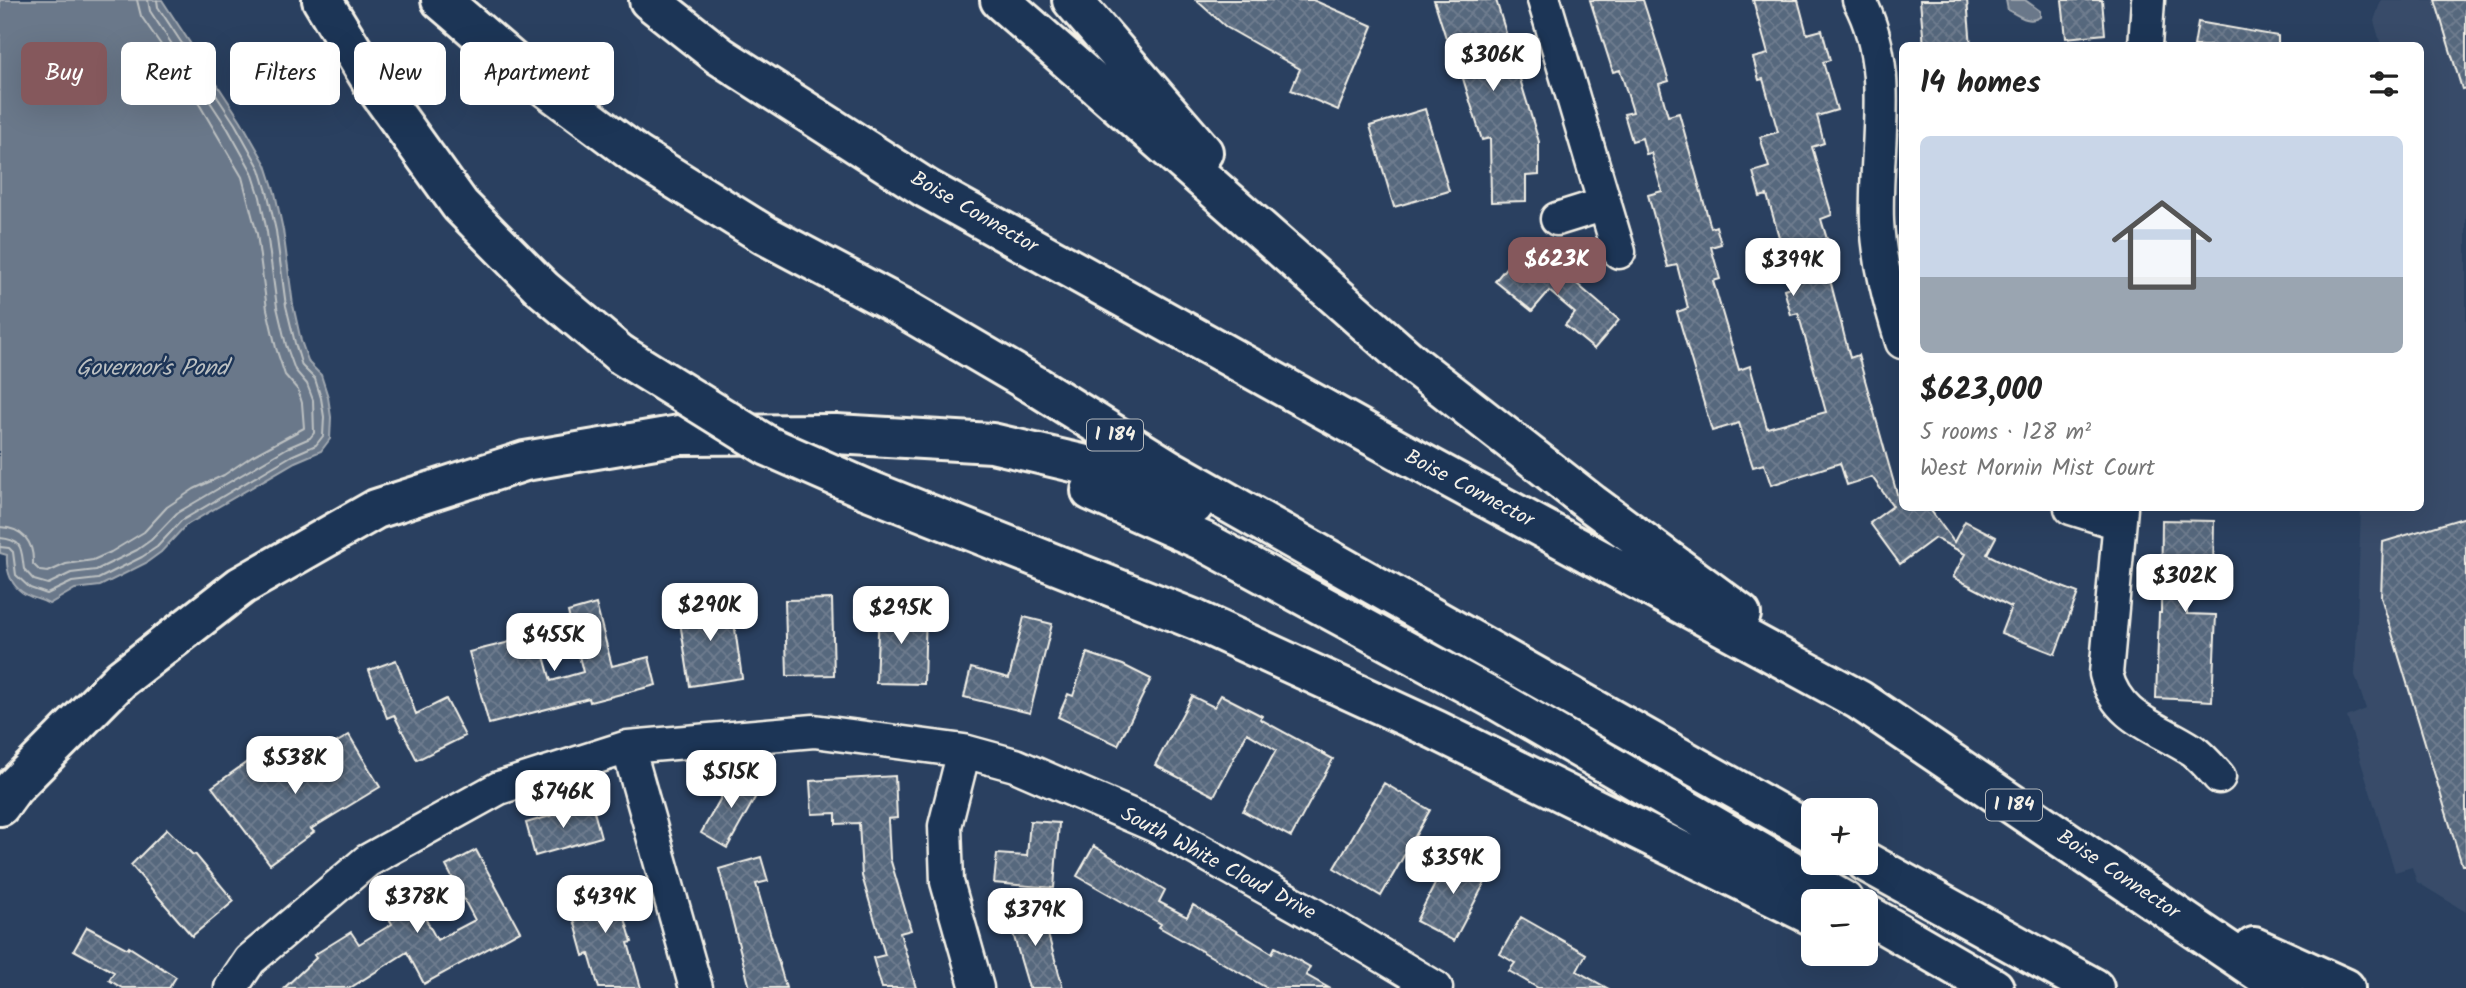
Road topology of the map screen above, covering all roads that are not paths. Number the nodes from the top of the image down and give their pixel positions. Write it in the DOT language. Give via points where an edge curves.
graph roads {
  1 [pos="322,0"];
  2 [pos="441,0"];
  3 [pos="649,0"];
  4 [pos="1000,0"];
  5 [pos="1072,0"];
  6 [pos="1544,0"];
  7 [pos="1859,0"];
  8 [pos="2148,0"];
  9 [pos="2145,42"];
  10 [pos="1605,204"];
  11 [pos="1556,219"];
  12 [pos="1619,253"];
  13 [pos="1296,260"];
  14 [pos="1899,332"];
  15 [pos="836,434"];
  16 [pos="2092,511"];
  17 [pos="2120,515"];
  18 [pos="1436,620"];
  19 [pos="1859,700"];
  20 [pos="628,747"];
  21 [pos="964,751"];
  22 [pos="2220,777"];
  23 [pos="0,806"];
  24 [pos="1801,826"];
  25 [pos="1878,869"];
  26 [pos="1823,889"];
  27 [pos="2169,909"];
  28 [pos="1801,910"];
  29 [pos="1878,921"];
  30 [pos="1878,948"];
  31 [pos="231,988"];
  32 [pos="696,988"];
  33 [pos="977,988"];
  34 [pos="1436,988"];
  35 [pos="1956,988"];
  36 [pos="1994,988"];
  37 [pos="2094,988"];
  38 [pos="2283,988"];
  39 [pos="2345,988"];
  1 -- 28 [label="highway, bridge" via="374,85 460,205 543,289 620,354 768,446 1196,620 1436,730"];
  2 -- 18 [label="highway, I 184" via="519,67 649,163 765,235 903,308 1169,469"];
  3 -- 19 [label="highway, Boise Connector / I 184" via="720,56 927,189"];
  4 -- 13 [label="highway"];
  5 -- 13 [label="highway"];
  6 -- 10 [label="street"];
  7 -- 14 [label="street" via="1872,30 1881,80 1877,222"];
  8 -- 9 [label="street"];
  10 -- 11 [label="street"];
  10 -- 12 [label="street"];
  13 -- 19 [label="highway" via="1413,364 1592,504"];
  15 -- 18 [label="highway" via="992,443 1103,469 1202,509"];
  15 -- 23 [label="highway" via="679,435 525,461 376,509 241,586 121,680"];
  15 -- 26 [label="highway" via="989,463 1084,488 1203,541 1493,698"];
  16 -- 17 [label="street"];
  17 -- 22 [label="street" via="2106,674 2110,691 2127,713 2195,752"];
  18 -- 24 [label="highway, I 184"];
  19 -- 27 [label="highway, Boise Connector / I 184"];
  20 -- 21 [label="street, South White Cloud Drive" via="814,730"];
  20 -- 31 [label="street, South White Cloud Drive" via="499,789 367,860 250,960"];
  20 -- 32 [label="street"];
  21 -- 33 [label="street" via="945,826 947,882"];
  21 -- 34 [label="street, South White Cloud Drive" via="1015,765 1156,826"];
  25 -- 37 [label="highway"];
  27 -- 38 [label="highway, Boise Connector / I 184"];
  27 -- 39 [label="highway"];
  29 -- 36 [label="highway"];
  30 -- 35 [label="highway"];
}
